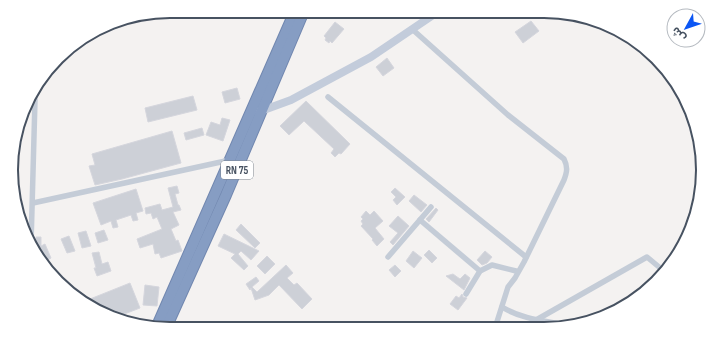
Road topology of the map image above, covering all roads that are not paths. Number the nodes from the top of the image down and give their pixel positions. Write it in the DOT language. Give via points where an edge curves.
graph roads {
  1 [pos="292,18"];
  2 [pos="301,18"];
  3 [pos="428,18"];
  4 [pos="412,29"];
  5 [pos="328,97"];
  6 [pos="35,101"];
  7 [pos="257,110"];
  8 [pos="231,159"];
  9 [pos="33,203"];
  10 [pos="432,207"];
  11 [pos="420,220"];
  12 [pos="32,232"];
  13 [pos="388,257"];
  14 [pos="526,257"];
  15 [pos="660,268"];
  16 [pos="480,271"];
  17 [pos="516,271"];
  18 [pos="466,294"];
  19 [pos="502,307"];
  20 [pos="537,320"];
  21 [pos="159,322"];
  22 [pos="169,322"];
  23 [pos="497,322"];
  24 [pos="533,322"];
  25 [pos="548,322"];
  1 -- 7 [label="highway, RN 75"];
  2 -- 7 [label="highway, RN 75"];
  3 -- 4 [label="street"];
  4 -- 7 [label="street" via="371,57 291,100"];
  4 -- 14 [label="street" via="566,163 567,172 564,180"];
  5 -- 14 [label="street"];
  6 -- 9 [label="street"];
  7 -- 8 [label="highway, RN 75"];
  7 -- 22 [label="highway, RN 75" via="226,195"];
  8 -- 9 [label="street"];
  8 -- 21 [label="highway, RN 75"];
  9 -- 12 [label="street"];
  10 -- 11 [label="street"];
  11 -- 13 [label="street"];
  11 -- 16 [label="street"];
  14 -- 19 [label="street" via="508,287"];
  15 -- 20 [label="street" via="647,257"];
  16 -- 17 [label="street" via="492,265"];
  16 -- 18 [label="street"];
  19 -- 20 [label="street"];
  19 -- 23 [label="street"];
  20 -- 24 [label="street"];
  20 -- 25 [label="street"];
}
